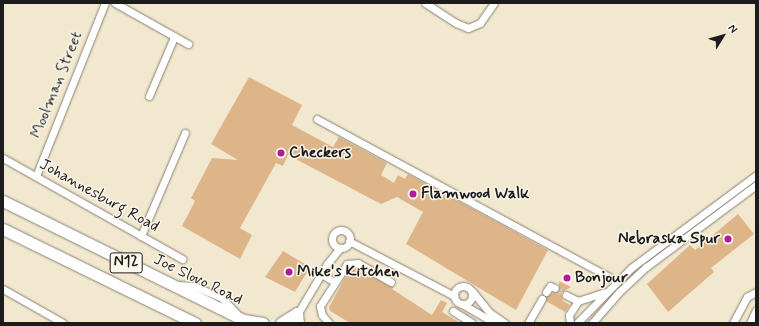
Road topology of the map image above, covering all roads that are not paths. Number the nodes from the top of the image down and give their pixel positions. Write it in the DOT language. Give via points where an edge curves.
graph roads {
  1 [pos="105,3"];
  2 [pos="115,3"];
  3 [pos="425,3"];
  4 [pos="494,3"];
  5 [pos="174,36"];
  6 [pos="188,44"];
  7 [pos="149,96"];
  8 [pos="317,119"];
  9 [pos="185,133"];
  10 [pos="3,158"];
  11 [pos="756,175"];
  12 [pos="36,176"];
  13 [pos="756,184"];
  14 [pos="748,191"];
  15 [pos="756,192"];
  16 [pos="3,201"];
  17 [pos="3,229"];
  18 [pos="141,236"];
  19 [pos="182,259"];
  20 [pos="321,274"];
  21 [pos="616,281"];
  22 [pos="335,282"];
  23 [pos="391,282"];
  24 [pos="555,288"];
  25 [pos="3,289"];
  26 [pos="472,291"];
  27 [pos="546,292"];
  28 [pos="606,292"];
  29 [pos="756,292"];
  30 [pos="454,293"];
  31 [pos="566,295"];
  32 [pos="542,299"];
  33 [pos="578,301"];
  34 [pos="462,304"];
  35 [pos="756,310"];
  36 [pos="453,311"];
  37 [pos="245,320"];
  38 [pos="296,320"];
  39 [pos="483,320"];
  40 [pos="63,323"];
  41 [pos="195,323"];
  42 [pos="263,323"];
  43 [pos="282,323"];
  44 [pos="329,323"];
  45 [pos="472,323"];
  46 [pos="495,323"];
  47 [pos="504,323"];
  48 [pos="528,323"];
  49 [pos="570,323"];
  50 [pos="577,323"];
  51 [pos="592,323"];
  52 [pos="733,323"];
  53 [pos="750,323"];
  1 -- 12 [label="street, Moolman Street"];
  2 -- 5 [label="street"];
  3 -- 4 [label="street" via="468,28 480,23"];
  5 -- 6 [label="street"];
  5 -- 7 [label="street"];
  8 -- 21 [label="street"];
  9 -- 18 [label="street"];
  10 -- 12 [label="street, Johannesburg Road"];
  11 -- 21 [label="street"];
  12 -- 18 [label="street, Johannesburg Road"];
  13 -- 14 [label="street"];
  14 -- 15 [label="street"];
  14 -- 51 [label="street" via="646,267"];
  16 -- 37 [label="highway, Joe Slovo Road / N12"];
  17 -- 41 [label="highway, N12"];
  18 -- 19 [label="street, Johannesburg Road"];
  20 -- 22 [label="street"];
  20 -- 30 [label="street" via="342,245 364,249 437,288"];
  20 -- 38 [label="street"];
  21 -- 28 [label="street"];
  22 -- 23 [label="street" via="352,262"];
  22 -- 44 [label="street" via="320,310"];
  24 -- 27 [label="street" via="550,286"];
  25 -- 40 [label="street"];
  26 -- 30 [label="street" via="464,285"];
  26 -- 34 [label="street" via="471,300"];
  26 -- 47 [label="street" via="490,313"];
  28 -- 33 [label="street"];
  28 -- 50 [label="street"];
  29 -- 52 [label="street" via="747,297"];
  30 -- 34 [label="street"];
  31 -- 33 [label="street"];
  32 -- 48 [label="street"];
  33 -- 49 [label="street" via="569,315"];
  34 -- 39 [label="street"];
  35 -- 53 [label="street"];
  36 -- 45 [label="street"];
  37 -- 42 [label="highway, Joe Slovo Road"];
  38 -- 43 [label="highway"];
  39 -- 46 [label="street"];
}
